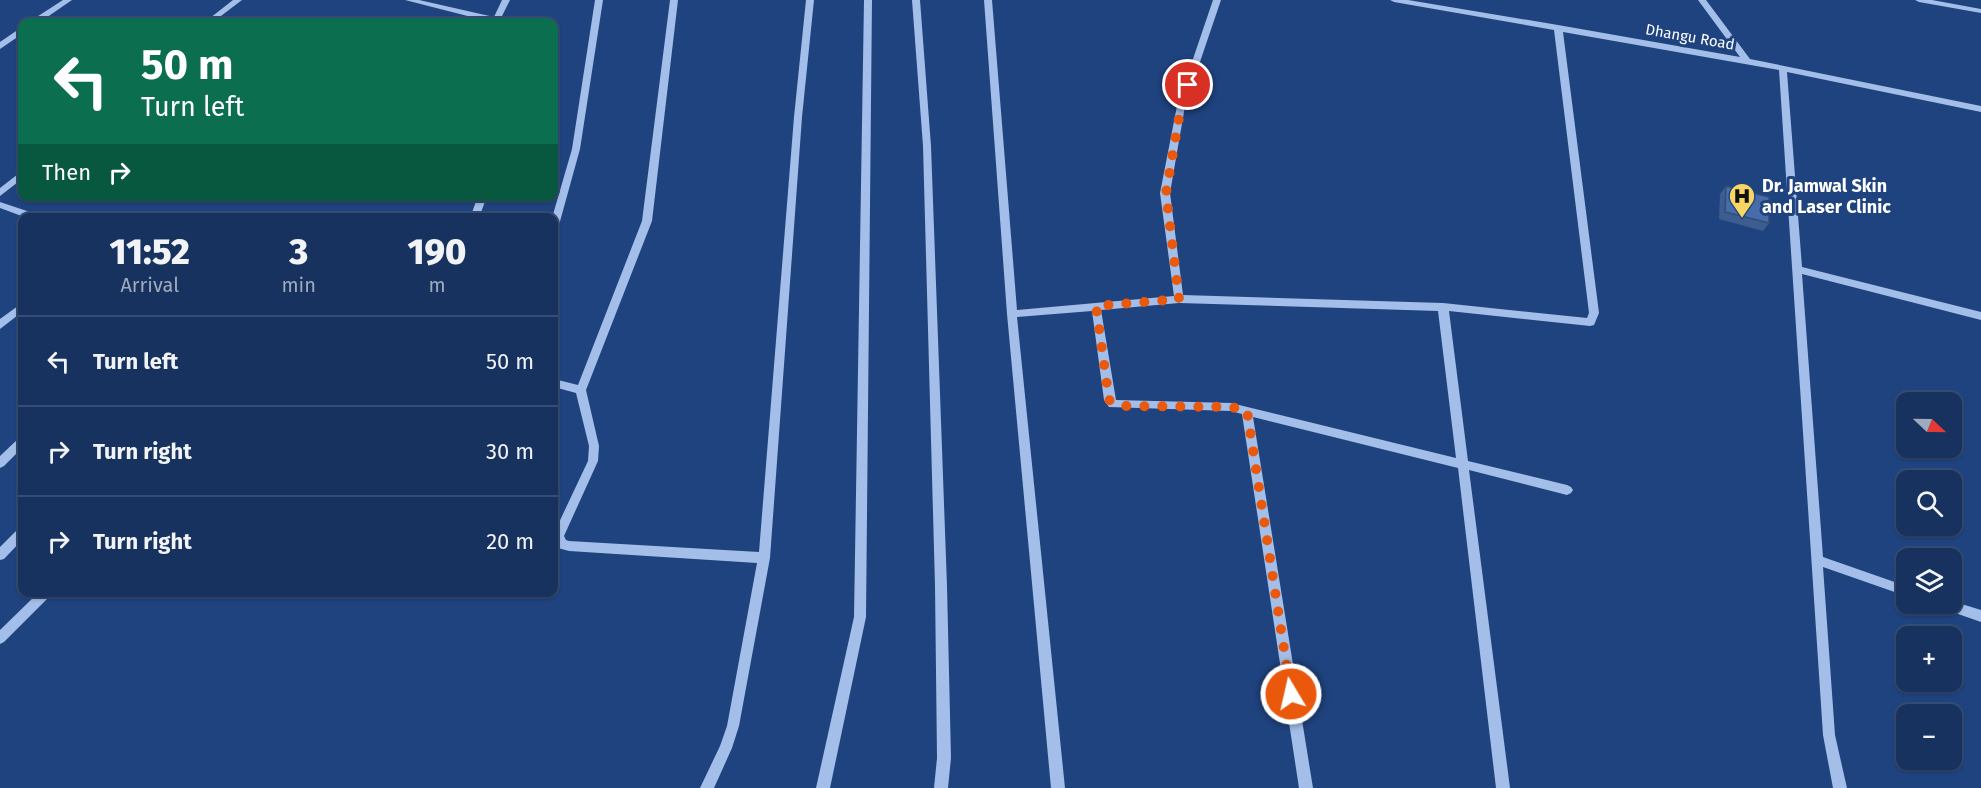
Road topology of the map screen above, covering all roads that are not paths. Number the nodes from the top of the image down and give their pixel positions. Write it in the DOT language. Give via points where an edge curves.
graph roads {
  1 [pos="68,0"];
  2 [pos="238,0"];
  3 [pos="409,0"];
  4 [pos="506,0"];
  5 [pos="599,0"];
  6 [pos="674,0"];
  7 [pos="810,0"];
  8 [pos="868,0"];
  9 [pos="916,0"];
  10 [pos="988,0"];
  11 [pos="1217,0"];
  12 [pos="1394,0"];
  13 [pos="1702,0"];
  14 [pos="1919,0"];
  15 [pos="1981,11"];
  16 [pos="41,18"];
  17 [pos="215,18"];
  18 [pos="484,18"];
  19 [pos="497,18"];
  20 [pos="1558,27"];
  21 [pos="18,34"];
  22 [pos="0,46"];
  23 [pos="1747,61"];
  24 [pos="1783,68"];
  25 [pos="1981,109"];
  26 [pos="18,177"];
  27 [pos="0,193"];
  28 [pos="0,205"];
  29 [pos="24,213"];
  30 [pos="557,213"];
  31 [pos="1796,269"];
  32 [pos="1179,299"];
  33 [pos="1096,306"];
  34 [pos="1443,307"];
  35 [pos="18,310"];
  36 [pos="1011,314"];
  37 [pos="1981,316"];
  38 [pos="0,326"];
  39 [pos="558,384"];
  40 [pos="581,390"];
  41 [pos="1247,411"];
  42 [pos="18,446"];
  43 [pos="0,463"];
  44 [pos="1463,466"];
  45 [pos="1567,490"];
  46 [pos="18,537"];
  47 [pos="0,555"];
  48 [pos="764,558"];
  49 [pos="1817,560"];
  50 [pos="1896,588"];
  51 [pos="43,597"];
  52 [pos="1962,610"];
  53 [pos="1981,616"];
  54 [pos="0,638"];
  55 [pos="707,788"];
  56 [pos="823,788"];
  57 [pos="941,788"];
  58 [pos="1058,788"];
  59 [pos="1306,788"];
  60 [pos="1503,788"];
  61 [pos="1840,788"];
  1 -- 16 [label="street"];
  2 -- 17 [label="street"];
  3 -- 18 [label="street"];
  4 -- 19 [label="street"];
  5 -- 30 [label="street" via="576,149"];
  6 -- 40 [label="street" via="647,221"];
  7 -- 48 [label="street"];
  8 -- 56 [label="street" via="860,617"];
  9 -- 57 [label="street" via="927,146 941,598"];
  10 -- 36 [label="street"];
  11 -- 32 [label="street" via="1181,106 1166,193"];
  12 -- 20 [label="street, Dhangu Road"];
  13 -- 23 [label="street"];
  14 -- 15 [label="street"];
  20 -- 23 [label="street, Dhangu Road"];
  20 -- 34 [label="street" via="1593,319 1583,324"];
  21 -- 22 [label="street"];
  23 -- 24 [label="street, Dhangu Road"];
  24 -- 25 [label="street, Dhangu Road"];
  24 -- 31 [label="street"];
  26 -- 27 [label="street"];
  28 -- 29 [label="street"];
  31 -- 37 [label="street"];
  31 -- 49 [label="street"];
  32 -- 33 [label="street"];
  32 -- 34 [label="street"];
  33 -- 36 [label="street"];
  33 -- 41 [label="street" via="1109,400 1113,404 1231,407"];
  34 -- 44 [label="street"];
  35 -- 38 [label="street"];
  36 -- 58 [label="street"];
  39 -- 40 [label="street"];
  40 -- 48 [label="street" via="594,446 593,461 558,536 562,544"];
  41 -- 44 [label="street"];
  41 -- 59 [label="street"];
  42 -- 43 [label="street"];
  44 -- 45 [label="street"];
  44 -- 60 [label="street"];
  46 -- 47 [label="street"];
  48 -- 55 [label="street" via="733,726"];
  49 -- 50 [label="street"];
  49 -- 61 [label="street" via="1829,735"];
  51 -- 54 [label="street"];
  52 -- 53 [label="street"];
}
